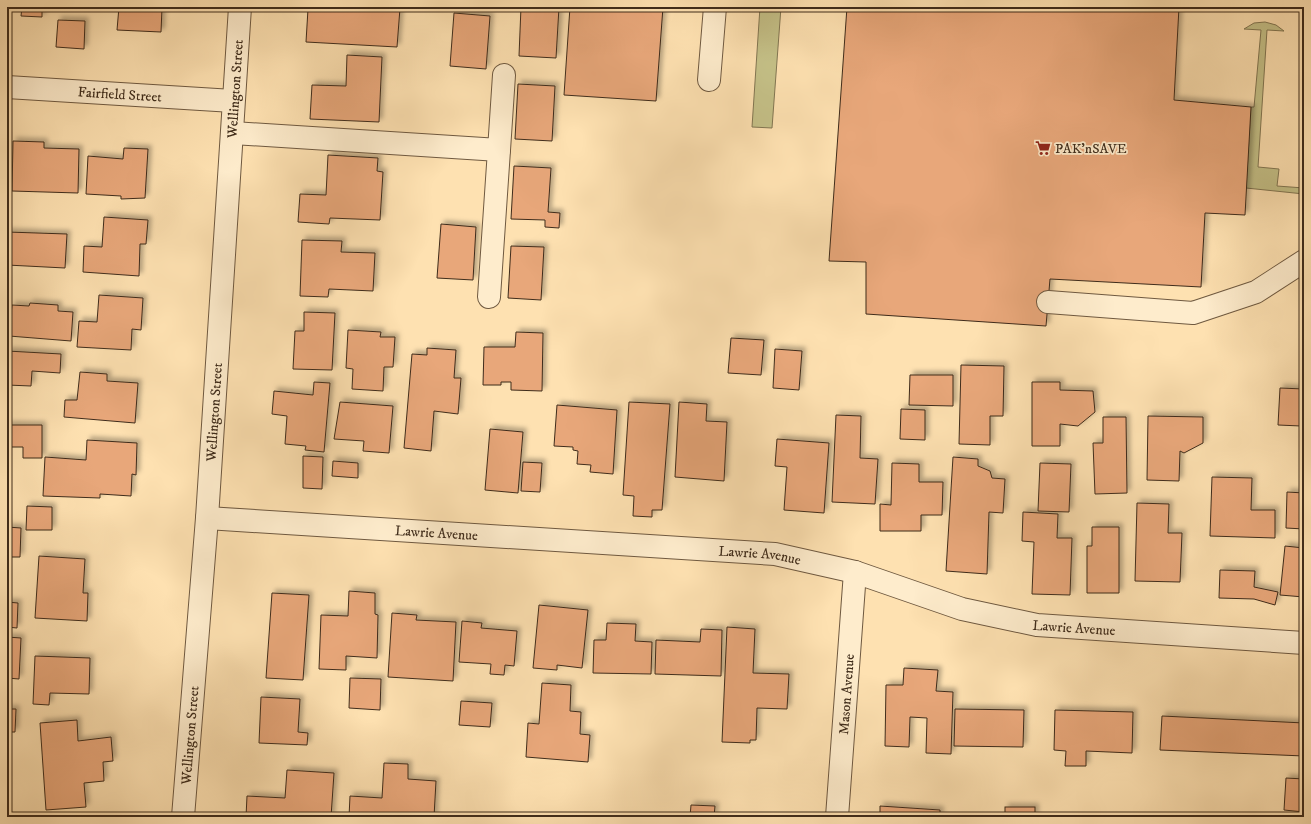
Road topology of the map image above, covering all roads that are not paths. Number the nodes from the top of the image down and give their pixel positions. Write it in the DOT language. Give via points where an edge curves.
graph roads {
  1 [pos="240,7"];
  2 [pos="714,7"];
  3 [pos="504,75"];
  4 [pos="709,80"];
  5 [pos="7,87"];
  6 [pos="233,101"];
  7 [pos="233,133"];
  8 [pos="499,150"];
  9 [pos="1304,261"];
  10 [pos="489,297"];
  11 [pos="1048,302"];
  12 [pos="207,518"];
  13 [pos="855,572"];
  14 [pos="1304,643"];
  15 [pos="183,817"];
  16 [pos="837,817"];
  1 -- 6 [label="street, Wellington Street"];
  2 -- 4 [label="street"];
  3 -- 8 [label="street"];
  5 -- 6 [label="street, Fairfield Street"];
  6 -- 7 [label="street, Wellington Street"];
  7 -- 8 [label="street"];
  7 -- 12 [label="street, Wellington Street"];
  8 -- 10 [label="street"];
  9 -- 11 [label="street" via="1256,292 1193,313"];
  12 -- 13 [label="street, Lawrie Avenue" via="775,554"];
  12 -- 15 [label="street, Wellington Street"];
  13 -- 14 [label="street, Lawrie Avenue" via="962,609 1037,625"];
  13 -- 16 [label="street, Mason Avenue"];
}
